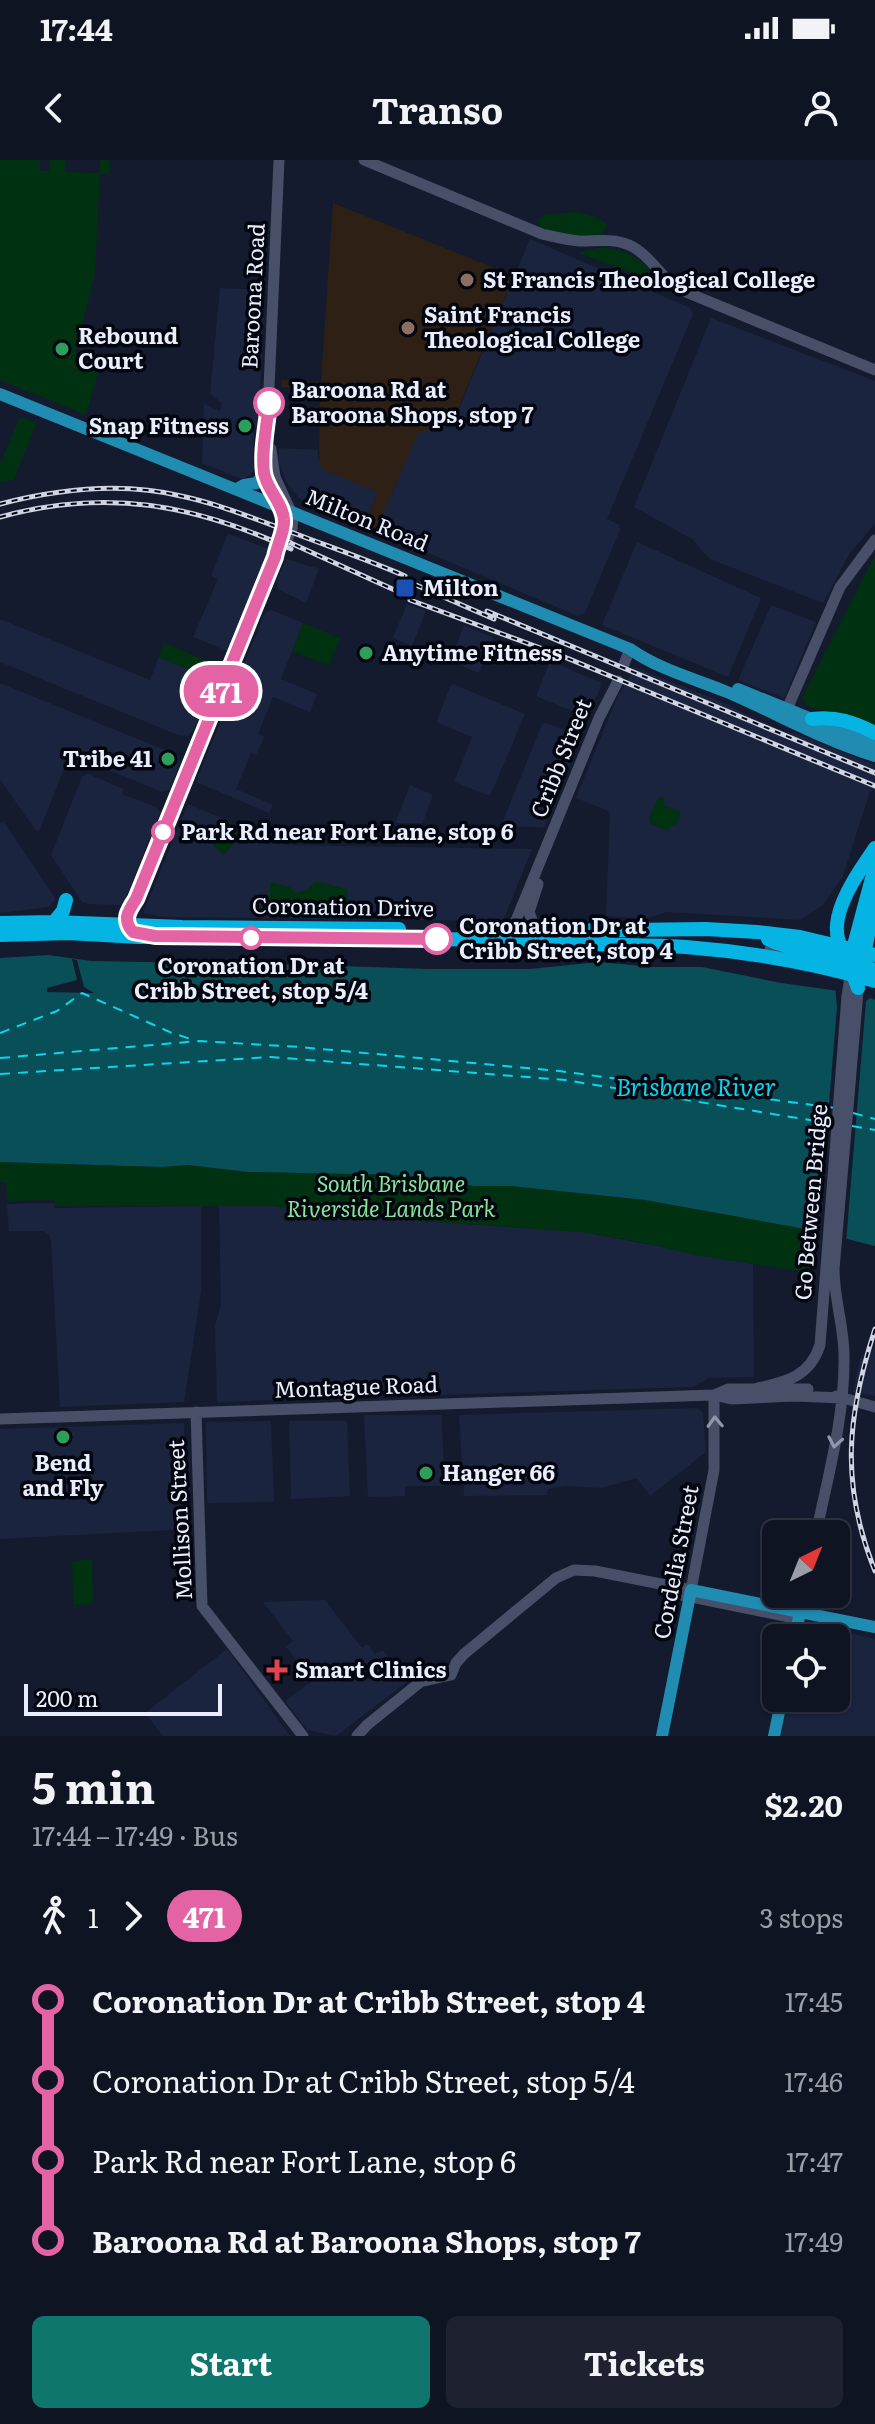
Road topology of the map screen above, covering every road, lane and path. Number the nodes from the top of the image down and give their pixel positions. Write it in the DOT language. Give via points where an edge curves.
graph roads {
  1 [pos="279,160"];
  2 [pos="364,160"];
  3 [pos="875,370"];
  4 [pos="0,394"];
  5 [pos="267,433"];
  6 [pos="264,473"];
  7 [pos="237,489"];
  8 [pos="279,506"];
  9 [pos="292,511"];
  10 [pos="875,540"];
  11 [pos="275,557"];
  12 [pos="630,649"];
  13 [pos="624,664"];
  14 [pos="618,681"];
  15 [pos="785,714"];
  16 [pos="812,719"];
  17 [pos="875,733"];
  18 [pos="875,745"];
  19 [pos="875,756"];
  20 [pos="871,849"];
  21 [pos="545,852"];
  22 [pos="875,867"];
  23 [pos="136,899"];
  24 [pos="875,899"];
  25 [pos="66,900"];
  26 [pos="54,922"];
  27 [pos="0,923"];
  28 [pos="128,925"];
  29 [pos="858,926"];
  30 [pos="149,931"];
  31 [pos="536,931"];
  32 [pos="757,932"];
  33 [pos="0,935"];
  34 [pos="510,935"];
  35 [pos="789,935"];
  36 [pos="556,940"];
  37 [pos="770,949"];
  38 [pos="856,967"];
  39 [pos="875,970"];
  40 [pos="875,981"];
  41 [pos="830,1269"];
  42 [pos="758,1388"];
  43 [pos="714,1395"];
  44 [pos="842,1398"];
  45 [pos="875,1407"];
  46 [pos="196,1412"];
  47 [pos="0,1419"];
  48 [pos="819,1520"];
  49 [pos="690,1593"];
  50 [pos="801,1608"];
  51 [pos="800,1616"];
  52 [pos="798,1624"];
  53 [pos="875,1627"];
  54 [pos="875,1635"];
  55 [pos="779,1712"];
  56 [pos="377,1717"];
  57 [pos="303,1736"];
  58 [pos="357,1736"];
  59 [pos="368,1736"];
  60 [pos="662,1736"];
  61 [pos="774,1736"];
  1 -- 5 [label="street, Baroona Road"];
  2 -- 3 [label="street" via="542,234 625,243 681,290"];
  4 -- 7 [label="main road, Milton Road"];
  5 -- 6 [label="street, Baroona Road"];
  5 -- 9 [label="street, Baroona Road" via="273,472"];
  6 -- 7 [label="main road" via="257,483"];
  6 -- 8 [label="street, Baroona Road"];
  7 -- 8 [label="main road, Milton Road"];
  8 -- 9 [label="main road, Milton Road"];
  8 -- 11 [label="street" via="284,523"];
  9 -- 11 [label="street" via="292,529"];
  9 -- 12 [label="main road, Milton Road"];
  10 -- 15 [label="street" via="840,587"];
  11 -- 23 [label="street"];
  12 -- 13 [label="street"];
  12 -- 15 [label="main road, Milton Road"];
  14 -- 21 [label="street, Cribb Street"];
  15 -- 16 [label="main road, Milton Road"];
  15 -- 19 [label="main road, Milton Road"];
  16 -- 17 [label="highway" via="843,719"];
  16 -- 18 [label="main road, Milton Road"];
  20 -- 39 [label="highway" via="837,917 845,949"];
  21 -- 31 [label="street" via="529,912"];
  21 -- 34 [label="street, Cribb Street"];
  22 -- 29 [label="highway"];
  23 -- 28 [label="street"];
  23 -- 30 [label="street" via="137,917"];
  24 -- 38 [label="highway"];
  25 -- 26 [label="highway"];
  26 -- 27 [label="highway, Coronation Drive"];
  26 -- 28 [label="highway, Coronation Drive"];
  28 -- 30 [label="highway, Coronation Drive"];
  29 -- 35 [label="highway" via="843,932"];
  29 -- 38 [label="highway"];
  30 -- 33 [label="highway, Coronation Drive" via="139,937"];
  30 -- 34 [label="highway, Coronation Drive"];
  31 -- 32 [label="highway, Coronation Drive"];
  31 -- 34 [label="highway, Coronation Drive"];
  32 -- 35 [label="highway, Coronation Drive"];
  32 -- 38 [label="highway"];
  34 -- 36 [label="highway, Coronation Drive"];
  35 -- 38 [label="highway, Coronation Drive"];
  36 -- 37 [label="highway" via="670,939"];
  36 -- 40 [label="highway, Coronation Drive" via="781,958"];
  37 -- 38 [label="highway"];
  37 -- 38 [label="street" via="833,970"];
  38 -- 41 [label="street, Go Between Bridge"];
  41 -- 42 [label="street, Go Between Bridge" via="814,1360 795,1378"];
  41 -- 44 [label="street, Go Between Bridge" via="844,1345"];
  42 -- 43 [label="street, Montague Road"];
  42 -- 44 [label="street, Montague Road" via="805,1388"];
  43 -- 44 [label="street, Montague Road"];
  43 -- 46 [label="street, Montague Road"];
  49 -- 43 [label="street, Cordelia Street, one-way" via="714,1470"];
  44 -- 45 [label="street, Montague Road"];
  44 -- 48 [label="street, Go Between Bridge, one-way"];
  46 -- 47 [label="street, Montague Road"];
  46 -- 57 [label="street, Mollison Street" via="200,1600"];
  49 -- 51 [label="main road"];
  49 -- 56 [label="street" via="568,1572 491,1630 447,1674 435,1670"];
  49 -- 60 [label="main road, Cordelia Street"];
  50 -- 51 [label="street"];
  51 -- 52 [label="main road"];
  51 -- 53 [label="main road"];
  51 -- 54 [label="main road"];
  55 -- 61 [label="main road"];
  56 -- 58 [label="street"];
  56 -- 59 [label="street"];
}
